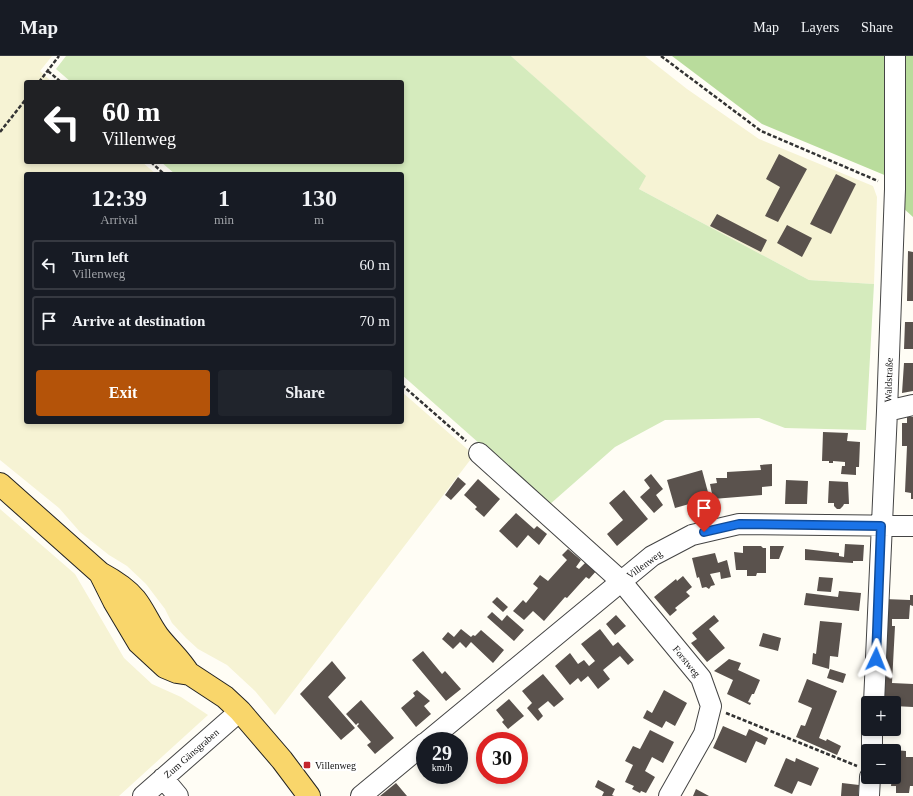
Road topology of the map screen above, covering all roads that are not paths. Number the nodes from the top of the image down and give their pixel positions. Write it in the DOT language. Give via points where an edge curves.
graph roads {
  1 [pos="895,56"];
  2 [pos="913,405"];
  3 [pos="887,411"];
  4 [pos="479,452"];
  5 [pos="0,484"];
  6 [pos="881,526"];
  7 [pos="913,526"];
  8 [pos="621,581"];
  9 [pos="874,696"];
  10 [pos="240,711"];
  11 [pos="439,732"];
  12 [pos="416,750"];
  13 [pos="163,778"];
  14 [pos="868,784"];
  15 [pos="142,796"];
  16 [pos="178,796"];
  17 [pos="308,796"];
  18 [pos="361,796"];
  19 [pos="669,796"];
  20 [pos="869,796"];
  1 -- 3 [label="street, Waldstraße"];
  2 -- 3 [label="street"];
  3 -- 6 [label="street, Waldstraße"];
  4 -- 8 [label="street, Forstweg"];
  5 -- 10 [label="main road" via="100,573 139,644 165,666 177,672 190,674 225,697"];
  6 -- 7 [label="street, Villenweg"];
  6 -- 8 [label="street, Villenweg" via="739,524 692,535 652,556"];
  6 -- 9 [label="street, Waldstraße"];
  8 -- 11 [label="street, Villenweg"];
  8 -- 19 [label="street, Forstweg" via="701,678 711,706 704,734"];
  10 -- 13 [label="street, Zum Gänsgraben"];
  10 -- 17 [label="main road" via="282,760"];
  12 -- 18 [label="street"];
  13 -- 15 [label="street, Zum Gänsgraben"];
  13 -- 16 [label="street"];
  14 -- 20 [label="street"];
}
